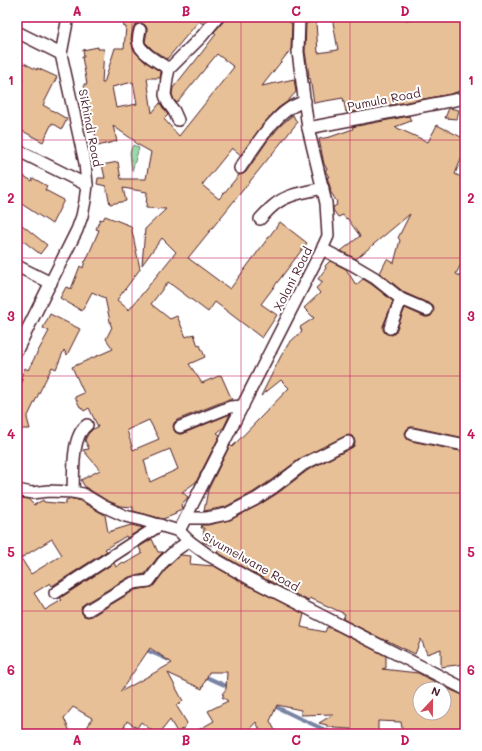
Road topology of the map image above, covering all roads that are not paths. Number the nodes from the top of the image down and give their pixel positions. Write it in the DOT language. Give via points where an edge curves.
graph roads {
  1 [pos="68,17"];
  2 [pos="218,17"];
  3 [pos="299,17"];
  4 [pos="140,30"];
  5 [pos="17,32"];
  6 [pos="62,54"];
  7 [pos="169,69"];
  8 [pos="465,98"];
  9 [pos="305,101"];
  10 [pos="178,120"];
  11 [pos="308,128"];
  12 [pos="17,150"];
  13 [pos="240,168"];
  14 [pos="87,185"];
  15 [pos="323,188"];
  16 [pos="260,220"];
  17 [pos="322,249"];
  18 [pos="17,266"];
  19 [pos="51,283"];
  20 [pos="401,299"];
  21 [pos="427,310"];
  22 [pos="390,328"];
  23 [pos="17,350"];
  24 [pos="243,406"];
  25 [pos="87,425"];
  26 [pos="180,427"];
  27 [pos="412,434"];
  28 [pos="348,442"];
  29 [pos="465,445"];
  30 [pos="17,490"];
  31 [pos="73,492"];
  32 [pos="186,518"];
  33 [pos="160,525"];
  34 [pos="179,531"];
  35 [pos="188,541"];
  36 [pos="55,594"];
  37 [pos="88,610"];
  38 [pos="465,688"];
  1 -- 6 [label="street, Sikhindi Road"];
  2 -- 7 [label="street"];
  3 -- 9 [label="street, Xolani Road" via="298,52"];
  4 -- 7 [label="street" via="139,45 153,59"];
  5 -- 6 [label="street"];
  6 -- 14 [label="street, Sikhindi Road" via="85,163"];
  7 -- 10 [label="street" via="165,95"];
  8 -- 11 [label="street, Pumula Road"];
  9 -- 11 [label="street, Xolani Road"];
  9 -- 13 [label="street" via="289,108 277,120"];
  11 -- 15 [label="street, Xolani Road"];
  12 -- 14 [label="street"];
  14 -- 19 [label="street, Sikhindi Road" via="77,230"];
  15 -- 16 [label="street" via="283,199"];
  15 -- 17 [label="street, Xolani Road" via="328,236"];
  17 -- 20 [label="street" via="375,278"];
  17 -- 24 [label="street, Xolani Road"];
  18 -- 19 [label="street"];
  19 -- 23 [label="street, Sikhindi Road"];
  20 -- 21 [label="street"];
  20 -- 22 [label="street"];
  24 -- 26 [label="street" via="230,407"];
  24 -- 32 [label="street, Xolani Road"];
  25 -- 31 [label="street" via="78,436"];
  27 -- 29 [label="street"];
  28 -- 32 [label="street" via="304,464 256,499 227,514 208,518"];
  30 -- 31 [label="street" via="32,493"];
  31 -- 33 [label="street" via="83,494 125,516"];
  32 -- 34 [label="street, Xolani Road"];
  33 -- 34 [label="street"];
  33 -- 36 [label="street"];
  34 -- 35 [label="street, Sivumelwane Road"];
  35 -- 37 [label="street" via="164,562 149,581 133,583"];
  35 -- 38 [label="street, Sivumelwane Road" via="250,579"];
}
